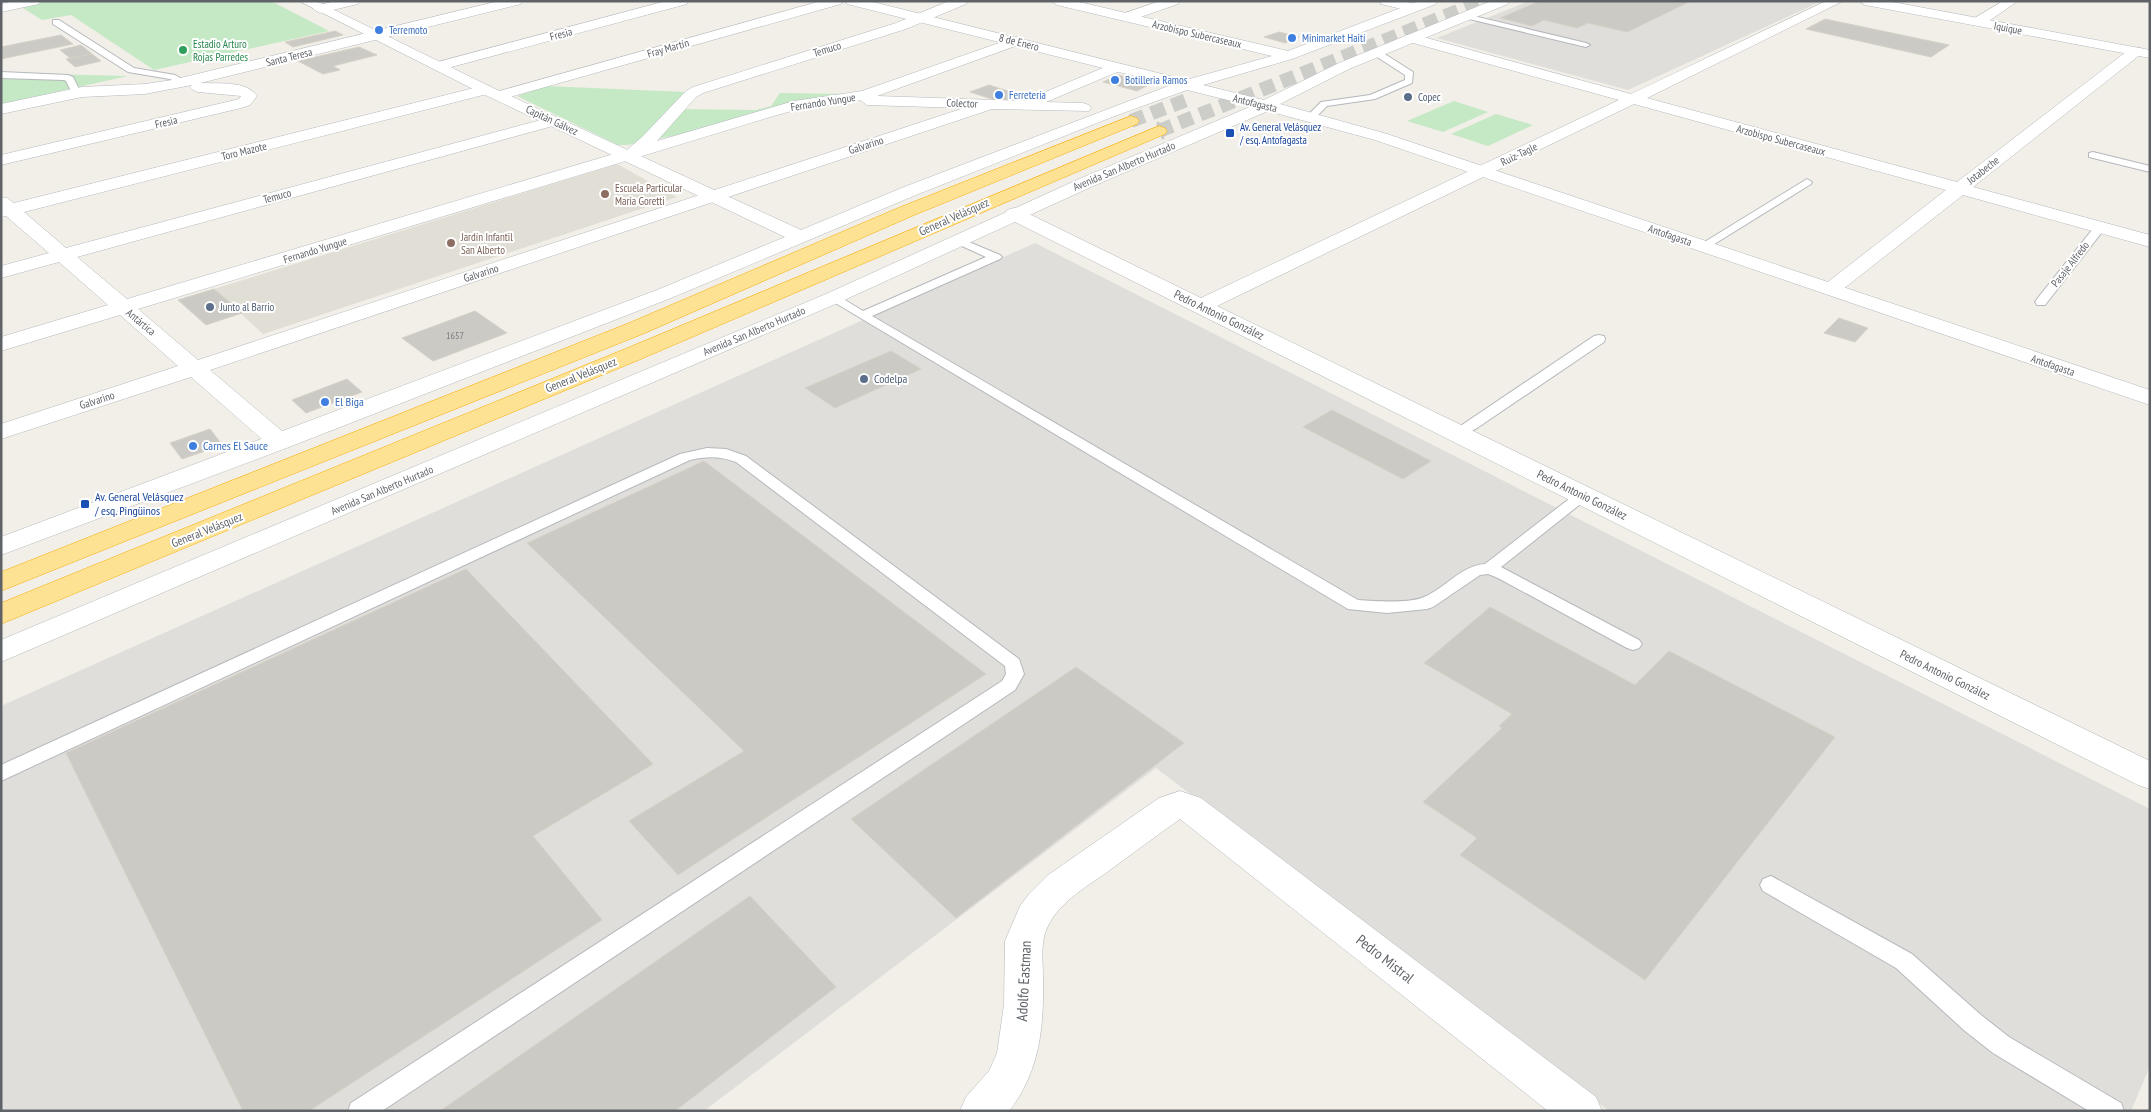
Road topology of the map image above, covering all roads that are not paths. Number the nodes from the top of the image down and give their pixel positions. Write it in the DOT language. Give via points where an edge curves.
graph roads {
  1 [pos="34,1"];
  2 [pos="305,1"];
  3 [pos="353,1"];
  4 [pos="516,1"];
  5 [pos="682,1"];
  6 [pos="836,1"];
  7 [pos="852,1"];
  8 [pos="961,1"];
  9 [pos="1057,1"];
  10 [pos="1173,1"];
  11 [pos="1386,1"];
  12 [pos="1431,1"];
  13 [pos="1503,1"];
  14 [pos="1837,1"];
  15 [pos="1865,1"];
  16 [pos="2012,1"];
  17 [pos="1,8"];
  18 [pos="1414,8"];
  19 [pos="320,9"];
  20 [pos="1468,16"];
  21 [pos="923,17"];
  22 [pos="1128,17"];
  23 [pos="56,22"];
  24 [pos="1978,22"];
  25 [pos="376,36"];
  26 [pos="1412,38"];
  27 [pos="1016,41"];
  28 [pos="1586,45"];
  29 [pos="1377,53"];
  30 [pos="2143,53"];
  31 [pos="1287,56"];
  32 [pos="439,66"];
  33 [pos="1117,67"];
  34 [pos="1336,70"];
  35 [pos="1,75"];
  36 [pos="178,84"];
  37 [pos="1186,85"];
  38 [pos="493,92"];
  39 [pos="76,93"];
  40 [pos="691,94"];
  41 [pos="840,99"];
  42 [pos="1633,99"];
  43 [pos="1275,101"];
  44 [pos="990,105"];
  45 [pos="1022,106"];
  46 [pos="1083,108"];
  47 [pos="1,109"];
  48 [pos="1312,117"];
  49 [pos="554,121"];
  50 [pos="1131,122"];
  51 [pos="1159,132"];
  52 [pos="2093,155"];
  53 [pos="628,156"];
  54 [pos="1,160"];
  55 [pos="2150,169"];
  56 [pos="1482,171"];
  57 [pos="1807,182"];
  58 [pos="1960,189"];
  59 [pos="712,196"];
  60 [pos="4,208"];
  61 [pos="1014,214"];
  62 [pos="2100,227"];
  63 [pos="800,237"];
  64 [pos="957,240"];
  65 [pos="2150,241"];
  66 [pos="1704,246"];
  67 [pos="63,255"];
  68 [pos="1,272"];
  69 [pos="1831,289"];
  70 [pos="833,298"];
  71 [pos="2041,302"];
  72 [pos="1202,306"];
  73 [pos="124,308"];
  74 [pos="864,315"];
  75 [pos="1599,339"];
  76 [pos="1,344"];
  77 [pos="195,368"];
  78 [pos="2150,398"];
  79 [pos="1,432"];
  80 [pos="1457,433"];
  81 [pos="280,442"];
  82 [pos="1583,495"];
  83 [pos="1,547"];
  84 [pos="1489,569"];
  85 [pos="1,580"];
  86 [pos="1,614"];
  87 [pos="1632,644"];
  88 [pos="1,652"];
  89 [pos="1,774"];
  90 [pos="2150,776"];
  91 [pos="1189,807"];
  92 [pos="1771,885"];
  93 [pos="360,1111"];
  94 [pos="981,1111"];
  95 [pos="1581,1111"];
  96 [pos="2112,1111"];
  1 -- 17 [label="street"];
  2 -- 19 [label="street, Capitán Gálvez"];
  3 -- 19 [label="street"];
  4 -- 25 [label="street, Santa Teresa"];
  5 -- 32 [label="street, Fresia"];
  6 -- 38 [label="street, Fray Martín"];
  7 -- 21 [label="street, 8 de Enero"];
  8 -- 21 [label="street, Temuco"];
  9 -- 22 [label="street, Arzobispo Subercaseaux"];
  10 -- 22 [label="street"];
  11 -- 18 [label="street"];
  12 -- 18 [label="street"];
  13 -- 20 [label="street, Avenida San Alberto Hurtado"];
  14 -- 42 [label="street, Ruiz-Tagle"];
  15 -- 24 [label="street, Iquique"];
  16 -- 24 [label="street"];
  18 -- 31 [label="street"];
  19 -- 25 [label="street, Capitán Gálvez"];
  20 -- 26 [label="street, Avenida San Alberto Hurtado"];
  20 -- 28 [label="lane"];
  21 -- 27 [label="street, 8 de Enero"];
  21 -- 40 [label="street, Temuco"];
  22 -- 31 [label="street, Arzobispo Subercaseaux"];
  23 -- 36 [label="lane" via="131,70 172,77"];
  24 -- 30 [label="street, Iquique"];
  25 -- 32 [label="street, Capitán Gálvez"];
  25 -- 36 [label="street, Santa Teresa"];
  26 -- 29 [label="street, Avenida San Alberto Hurtado"];
  26 -- 42 [label="street, Arzobispo Subercaseaux"];
  27 -- 33 [label="street, 8 de Enero"];
  27 -- 41 [label="street, Fernando Yungue" via="865,94"];
  29 -- 34 [label="street, Avenida San Alberto Hurtado"];
  29 -- 48 [label="lane" via="1410,74 1409,81 1372,97 1324,104"];
  30 -- 58 [label="street, Jotabeche"];
  31 -- 34 [label="street, Arzobispo Subercaseaux"];
  31 -- 37 [label="street"];
  32 -- 38 [label="street, Capitán Gálvez"];
  33 -- 37 [label="street, 8 de Enero"];
  33 -- 45 [label="street"];
  34 -- 43 [label="street, Avenida San Alberto Hurtado"];
  35 -- 39 [label="lane" via="65,77 70,79"];
  36 -- 39 [label="street, Santa Teresa"];
  36 -- 54 [label="street, Fresia" via="242,90 249,96 246,102 235,105"];
  37 -- 43 [label="street, Antofagasta"];
  37 -- 63 [label="street" via="971,166"];
  38 -- 49 [label="street, Capitán Gálvez"];
  38 -- 60 [label="street, Toro Mazote"];
  39 -- 47 [label="street, Santa Teresa"];
  40 -- 53 [label="street, Fernando Yungue" via="648,141"];
  41 -- 44 [label="street, Colector"];
  41 -- 53 [label="street, Fernando Yungue" via="794,106"];
  42 -- 56 [label="street, Ruiz-Tagle"];
  42 -- 58 [label="street, Arzobispo Subercaseaux"];
  43 -- 48 [label="street, Antofagasta"];
  43 -- 61 [label="street, Avenida San Alberto Hurtado"];
  44 -- 45 [label="street, Colector"];
  44 -- 59 [label="street, Galvarino"];
  45 -- 46 [label="street, Colector"];
  48 -- 56 [label="street, Antofagasta"];
  49 -- 53 [label="street, Capitán Gálvez"];
  49 -- 67 [label="street, Temuco"];
  50 -- 85 [label="highway, General Velásquez" via="905,212 637,328"];
  51 -- 86 [label="highway, General Velásquez" via="633,354"];
  52 -- 55 [label="lane"];
  53 -- 59 [label="street, Capitán Gálvez"];
  53 -- 73 [label="street, Fernando Yungue"];
  56 -- 66 [label="street, Antofagasta"];
  56 -- 72 [label="street, Ruiz-Tagle"];
  57 -- 66 [label="lane"];
  58 -- 62 [label="street, Arzobispo Subercaseaux"];
  58 -- 69 [label="street, Jotabeche"];
  59 -- 63 [label="street, Capitán Gálvez"];
  59 -- 77 [label="street, Galvarino"];
  60 -- 67 [label="street, Antártica"];
  61 -- 64 [label="street, Avenida San Alberto Hurtado"];
  61 -- 72 [label="street, Pedro Antonio González"];
  62 -- 65 [label="street, Arzobispo Subercaseaux"];
  62 -- 71 [label="lane, Pasaje Alfredo"];
  63 -- 81 [label="street" via="664,294"];
  64 -- 70 [label="street, Avenida San Alberto Hurtado"];
  64 -- 74 [label="lane" via="996,256"];
  66 -- 69 [label="street, Antofagasta"];
  67 -- 68 [label="street, Temuco"];
  67 -- 73 [label="street, Antártica"];
  69 -- 78 [label="street, Antofagasta"];
  70 -- 74 [label="lane"];
  70 -- 88 [label="street, Avenida San Alberto Hurtado"];
  72 -- 80 [label="street, Pedro Antonio González"];
  73 -- 76 [label="street, Fernando Yungue"];
  73 -- 77 [label="street, Antártica"];
  74 -- 84 [label="lane" via="1354,604 1387,607 1427,603 1476,570"];
  75 -- 80 [label="lane"];
  77 -- 79 [label="street, Galvarino"];
  77 -- 81 [label="street, Antártica"];
  80 -- 82 [label="street, Pedro Antonio González"];
  81 -- 83 [label="street"];
  82 -- 84 [label="lane"];
  82 -- 90 [label="street, Pedro Antonio González"];
  84 -- 87 [label="lane" via="1504,574"];
  89 -- 93 [label="lane" via="685,457 706,452 725,452 741,459 1013,663 1015,674 1009,685"];
  91 -- 94 [label="street, Adolfo Eastman" via="1180,804 1171,807 1061,886 1035,912 1024,941 1020,1045 1013,1068 998,1093"];
  91 -- 95 [label="street, Pedro Mistral"];
  92 -- 96 [label="lane" via="1904,961 2000,1045"];
}
